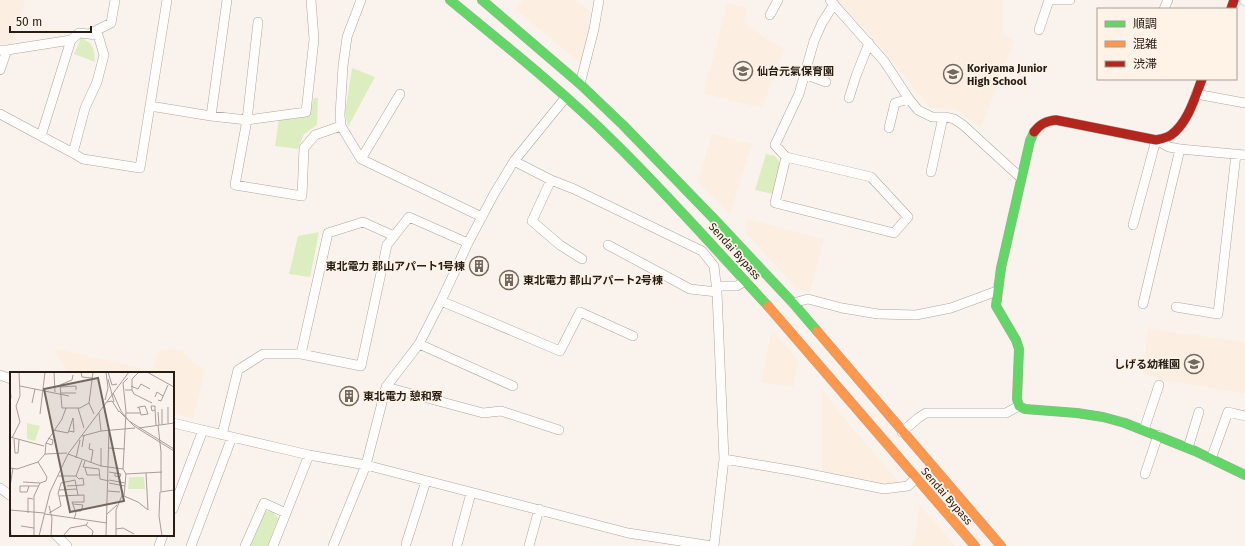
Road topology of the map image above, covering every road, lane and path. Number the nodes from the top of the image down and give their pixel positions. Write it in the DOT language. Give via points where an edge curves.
graph roads {
  1 [pos="115,0"];
  2 [pos="167,0"];
  3 [pos="227,0"];
  4 [pos="311,0"];
  5 [pos="362,0"];
  6 [pos="450,0"];
  7 [pos="482,0"];
  8 [pos="599,0"];
  9 [pos="778,0"];
  10 [pos="1070,0"];
  11 [pos="832,2"];
  12 [pos="770,15"];
  13 [pos="258,22"];
  14 [pos="1039,30"];
  15 [pos="89,34"];
  16 [pos="71,40"];
  17 [pos="869,43"];
  18 [pos="4,50"];
  19 [pos="0,70"];
  20 [pos="804,74"];
  21 [pos="1202,80"];
  22 [pos="826,82"];
  23 [pos="580,84"];
  24 [pos="400,94"];
  25 [pos="1196,94"];
  26 [pos="566,98"];
  27 [pos="849,98"];
  28 [pos="909,99"];
  29 [pos="1245,103"];
  30 [pos="150,106"];
  31 [pos="0,114"];
  32 [pos="211,116"];
  33 [pos="943,117"];
  34 [pos="247,120"];
  35 [pos="341,126"];
  36 [pos="889,128"];
  37 [pos="41,136"];
  38 [pos="1156,140"];
  39 [pos="1180,149"];
  40 [pos="73,153"];
  41 [pos="1240,154"];
  42 [pos="786,157"];
  43 [pos="361,158"];
  44 [pos="514,161"];
  45 [pos="932,172"];
  46 [pos="1021,178"];
  47 [pos="551,180"];
  48 [pos="482,217"];
  49 [pos="1133,225"];
  50 [pos="394,236"];
  51 [pos="468,244"];
  52 [pos="608,245"];
  53 [pos="582,259"];
  54 [pos="745,281"];
  55 [pos="717,289"];
  56 [pos="997,291"];
  57 [pos="441,301"];
  58 [pos="793,303"];
  59 [pos="1143,304"];
  60 [pos="1176,307"];
  61 [pos="633,336"];
  62 [pos="419,344"];
  63 [pos="301,354"];
  64 [pos="0,375"];
  65 [pos="10,378"];
  66 [pos="1159,385"];
  67 [pos="513,386"];
  68 [pos="386,387"];
  69 [pos="1019,406"];
  70 [pos="1200,412"];
  71 [pos="1245,416"];
  72 [pos="174,423"];
  73 [pos="203,430"];
  74 [pos="559,430"];
  75 [pos="1144,430"];
  76 [pos="902,432"];
  77 [pos="222,435"];
  78 [pos="1158,435"];
  79 [pos="232,437"];
  80 [pos="1188,448"];
  81 [pos="309,455"];
  82 [pos="724,459"];
  83 [pos="1211,459"];
  84 [pos="366,465"];
  85 [pos="1145,474"];
  86 [pos="1245,475"];
  87 [pos="916,478"];
  88 [pos="426,481"];
  89 [pos="0,488"];
  90 [pos="471,493"];
  91 [pos="10,495"];
  92 [pos="174,506"];
  93 [pos="539,509"];
  94 [pos="286,513"];
  95 [pos="57,536"];
  96 [pos="163,536"];
  97 [pos="406,544"];
  98 [pos="457,545"];
  99 [pos="68,546"];
  100 [pos="159,546"];
  101 [pos="192,546"];
  102 [pos="245,546"];
  103 [pos="273,546"];
  104 [pos="333,546"];
  105 [pos="529,546"];
  106 [pos="713,546"];
  107 [pos="974,546"];
  108 [pos="1001,546"];
  1 -- 15 [label="street" via="111,23"];
  2 -- 30 [label="street"];
  3 -- 32 [label="street"];
  4 -- 34 [label="street" via="314,39 306,112"];
  5 -- 35 [label="street" via="347,37 343,66"];
  6 -- 26 [label="main road, Sendai Bypass"];
  7 -- 23 [label="main road, Sendai Bypass"];
  8 -- 23 [label="street"];
  9 -- 12 [label="street"];
  10 -- 14 [label="street" via="1048,0"];
  11 -- 17 [label="street"];
  11 -- 20 [label="street" via="814,41"];
  13 -- 34 [label="street"];
  15 -- 16 [label="street" via="79,33"];
  15 -- 40 [label="street" via="98,35 104,55 97,82 85,108"];
  16 -- 18 [label="street"];
  16 -- 37 [label="street"];
  17 -- 27 [label="street"];
  17 -- 28 [label="street"];
  18 -- 19 [label="street"];
  20 -- 22 [label="street"];
  20 -- 42 [label="street" via="799,94 776,145"];
  21 -- 25 [label="main road"];
  23 -- 58 [label="main road, Sendai Bypass" via="712,216"];
  24 -- 43 [label="street"];
  25 -- 29 [label="street"];
  25 -- 38 [label="main road" via="1178,128 1171,135"];
  26 -- 44 [label="street"];
  26 -- 54 [label="main road, Sendai Bypass" via="614,142"];
  28 -- 33 [label="street" via="926,115"];
  28 -- 36 [label="street" via="895,103"];
  30 -- 32 [label="street"];
  30 -- 40 [label="street" via="140,168 83,159"];
  31 -- 37 [label="street"];
  32 -- 34 [label="street"];
  33 -- 45 [label="street"];
  33 -- 46 [label="street" via="954,119 967,129"];
  34 -- 35 [label="street" via="235,185 302,196 304,148 315,135"];
  35 -- 43 [label="street"];
  37 -- 40 [label="street"];
  38 -- 39 [label="street" via="1168,147"];
  38 -- 46 [label="main road" via="1051,119 1033,131"];
  38 -- 49 [label="street"];
  39 -- 41 [label="street"];
  39 -- 59 [label="street"];
  41 -- 60 [label="street" via="1218,314"];
  42 -- 42 [label="street" via="871,177 908,217 894,233 774,203"];
  43 -- 48 [label="street"];
  44 -- 47 [label="street"];
  44 -- 48 [label="street"];
  46 -- 56 [label="main road"];
  47 -- 53 [label="street" via="532,221 560,245"];
  47 -- 55 [label="street" via="702,251 714,266"];
  48 -- 51 [label="street"];
  50 -- 51 [label="street" via="409,217"];
  50 -- 63 [label="street" via="363,222 328,233"];
  50 -- 63 [label="street" via="387,245 361,366"];
  51 -- 57 [label="street"];
  52 -- 55 [label="street" via="690,289"];
  54 -- 55 [label="street" via="736,286"];
  54 -- 87 [label="main road, Sendai Bypass"];
  55 -- 82 [label="street"];
  56 -- 58 [label="street" via="951,308 916,315 878,314 808,299"];
  56 -- 69 [label="main road" via="996,306 1019,349"];
  57 -- 61 [label="street" via="560,351 580,312"];
  57 -- 62 [label="street"];
  58 -- 76 [label="main road, Sendai Bypass"];
  62 -- 67 [label="street"];
  62 -- 68 [label="street"];
  63 -- 77 [label="street" via="262,354 238,370"];
  64 -- 65 [label="street"];
  66 -- 75 [label="street"];
  68 -- 74 [label="street" via="483,412 500,410"];
  68 -- 84 [label="street"];
  69 -- 75 [label="main road" via="1025,409 1103,417"];
  69 -- 76 [label="street" via="1006,413 926,413"];
  70 -- 80 [label="street"];
  71 -- 83 [label="street" via="1228,412"];
  72 -- 73 [label="street"];
  73 -- 77 [label="street"];
  73 -- 92 [label="street"];
  75 -- 78 [label="main road"];
  76 -- 108 [label="main road, Sendai Bypass"];
  77 -- 79 [label="street"];
  78 -- 80 [label="main road"];
  78 -- 85 [label="street"];
  79 -- 81 [label="street"];
  79 -- 101 [label="street"];
  80 -- 83 [label="main road"];
  81 -- 84 [label="street"];
  81 -- 94 [label="street"];
  82 -- 87 [label="street" via="884,489 908,486"];
  82 -- 106 [label="street"];
  83 -- 86 [label="main road"];
  84 -- 88 [label="street"];
  84 -- 104 [label="street"];
  87 -- 107 [label="main road, Sendai Bypass"];
  88 -- 90 [label="street"];
  88 -- 97 [label="street"];
  89 -- 91 [label="street"];
  90 -- 93 [label="street"];
  90 -- 98 [label="street"];
  93 -- 105 [label="street"];
  93 -- 106 [label="street" via="628,533"];
  94 -- 102 [label="street" via="264,503"];
  94 -- 103 [label="street"];
  95 -- 99 [label="street"];
  96 -- 100 [label="street"];
}
